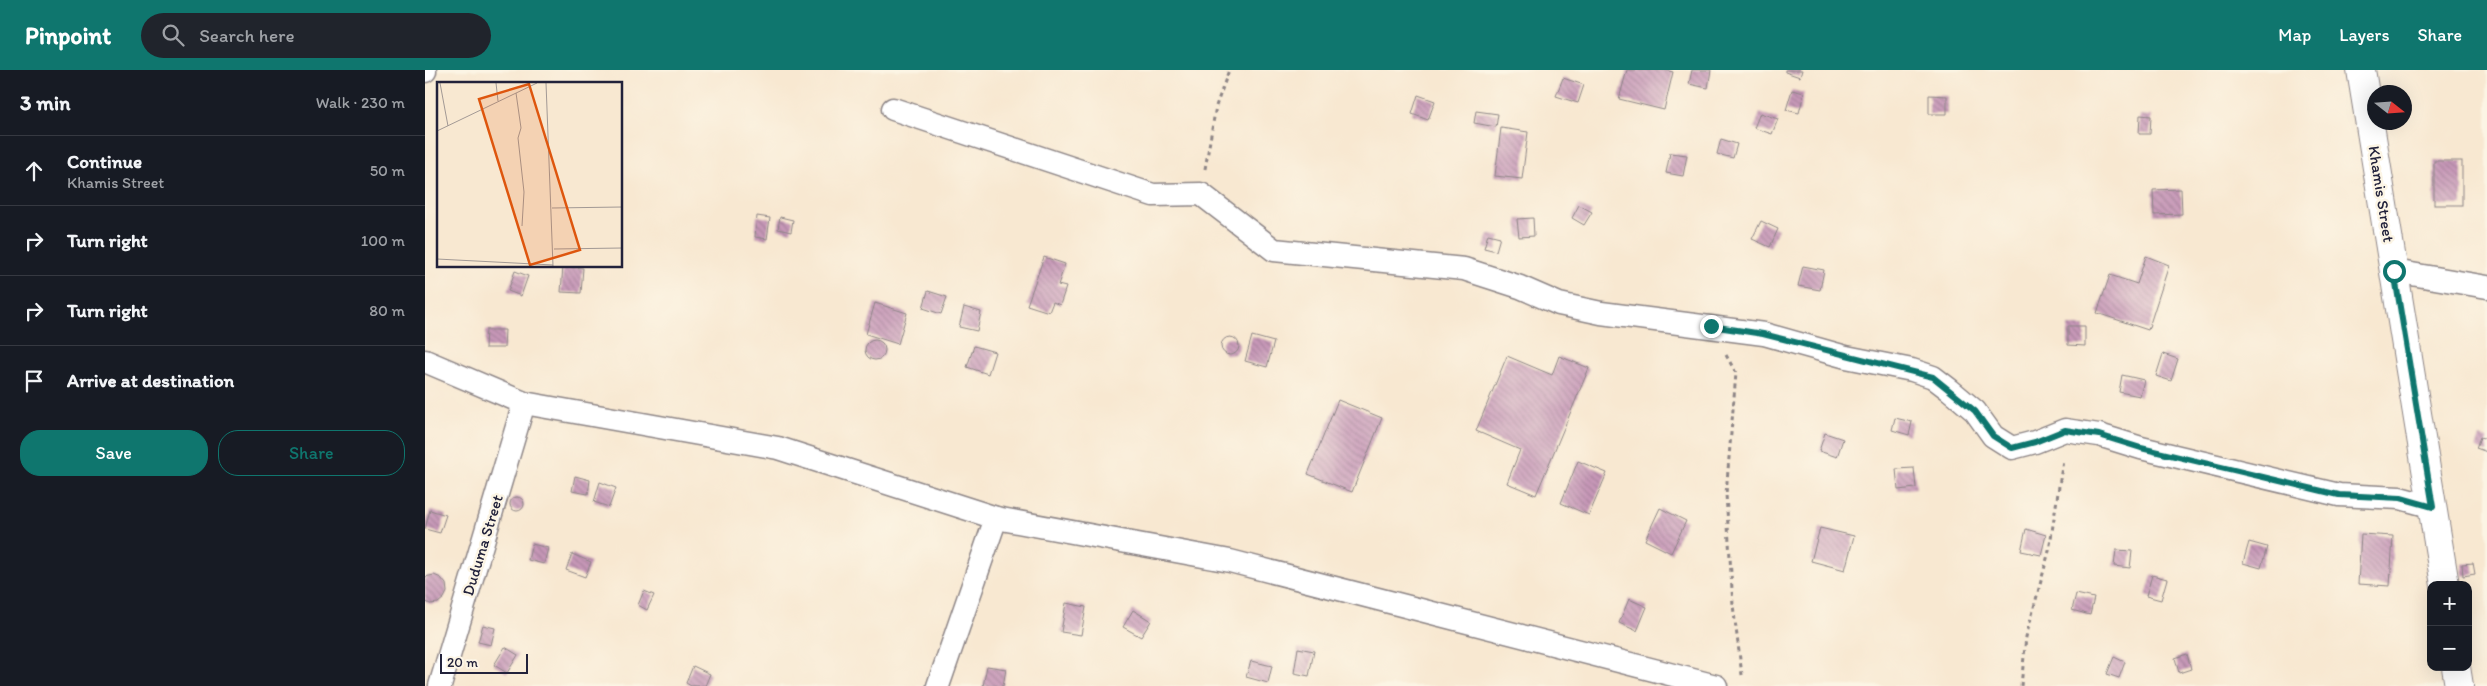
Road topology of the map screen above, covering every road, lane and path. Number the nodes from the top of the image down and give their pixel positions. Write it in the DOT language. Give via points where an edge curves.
graph roads {
  1 [pos="1229,70"];
  2 [pos="2361,70"];
  3 [pos="893,109"];
  4 [pos="1201,194"];
  5 [pos="2394,271"];
  6 [pos="2487,287"];
  7 [pos="1711,326"];
  8 [pos="425,361"];
  9 [pos="524,403"];
  10 [pos="2065,430"];
  11 [pos="2433,507"];
  12 [pos="996,518"];
  13 [pos="2444,581"];
  14 [pos="2457,671"];
  15 [pos="1742,678"];
  16 [pos="440,686"];
  17 [pos="938,686"];
  18 [pos="1716,686"];
  19 [pos="2021,686"];
  20 [pos="2459,686"];
  1 -- 4 [label="path" via="1216,106"];
  2 -- 5 [label="street, Khamis Street"];
  3 -- 4 [label="street" via="1153,195"];
  4 -- 7 [label="street" via="1274,250 1465,269 1559,304 1592,312"];
  5 -- 6 [label="street"];
  5 -- 11 [label="street, Khamis Street"];
  7 -- 10 [label="street" via="1763,334 1933,377 1975,411 1993,436 2012,448"];
  7 -- 15 [label="path" via="1736,373 1726,494 1733,605"];
  8 -- 9 [label="street"];
  9 -- 12 [label="street" via="778,448"];
  9 -- 16 [label="street, Duduma Street"];
  10 -- 11 [label="street" via="2099,435 2339,495 2401,498"];
  10 -- 19 [label="path" via="2049,551 2026,637"];
  11 -- 13 [label="street, Khamis Street"];
  12 -- 17 [label="street"];
  12 -- 18 [label="street" via="1230,561"];
  14 -- 20 [label="street"];
}
